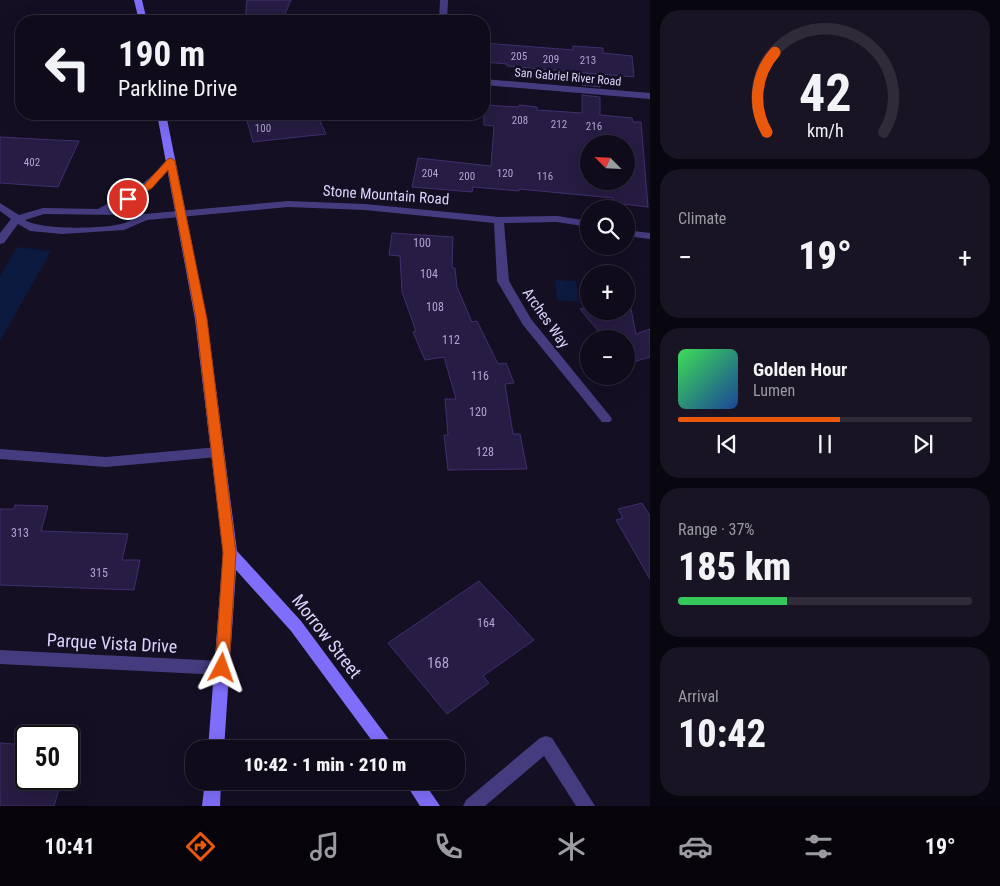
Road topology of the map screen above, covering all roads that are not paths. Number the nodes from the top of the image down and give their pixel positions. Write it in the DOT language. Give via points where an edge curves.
graph roads {
  1 [pos="138,0"];
  2 [pos="444,0"];
  3 [pos="142,15"];
  4 [pos="443,15"];
  5 [pos="490,83"];
  6 [pos="650,96"];
  7 [pos="162,120"];
  8 [pos="171,161"];
  9 [pos="0,206"];
  10 [pos="99,211"];
  11 [pos="182,214"];
  12 [pos="145,217"];
  13 [pos="16,219"];
  14 [pos="499,220"];
  15 [pos="580,222"];
  16 [pos="635,234"];
  17 [pos="650,236"];
  18 [pos="0,241"];
  19 [pos="606,419"];
  20 [pos="218,452"];
  21 [pos="0,454"];
  22 [pos="230,553"];
  23 [pos="0,657"];
  24 [pos="222,668"];
  25 [pos="217,740"];
  26 [pos="381,740"];
  27 [pos="212,790"];
  28 [pos="419,790"];
  29 [pos="211,806"];
  30 [pos="431,806"];
  31 [pos="472,806"];
  32 [pos="586,806"];
  1 -- 3 [label="main road"];
  2 -- 4 [label="street"];
  5 -- 6 [label="street, San Gabriel River Road"];
  7 -- 8 [label="main road"];
  8 -- 10 [label="street" via="149,186"];
  8 -- 11 [label="main road"];
  9 -- 13 [label="street"];
  10 -- 12 [label="street"];
  10 -- 13 [label="street" via="44,211"];
  11 -- 12 [label="street, Stone Mountain Road"];
  11 -- 14 [label="street, Stone Mountain Road" via="288,204 365,207"];
  11 -- 20 [label="main road" via="201,319"];
  12 -- 13 [label="street" via="124,227 92,231 30,228"];
  13 -- 18 [label="street"];
  14 -- 15 [label="street, Stone Mountain Road" via="539,218"];
  14 -- 19 [label="street, Arches Way" via="503,281 527,322"];
  16 -- 17 [label="street"];
  20 -- 21 [label="lane" via="106,462"];
  20 -- 22 [label="main road"];
  22 -- 24 [label="main road"];
  22 -- 26 [label="main road, Morrow Street" via="296,626"];
  23 -- 24 [label="street, Parque Vista Drive"];
  24 -- 25 [label="main road"];
  27 -- 29 [label="main road"];
  28 -- 30 [label="main road"];
  31 -- 32 [label="street" via="546,744"];
}
